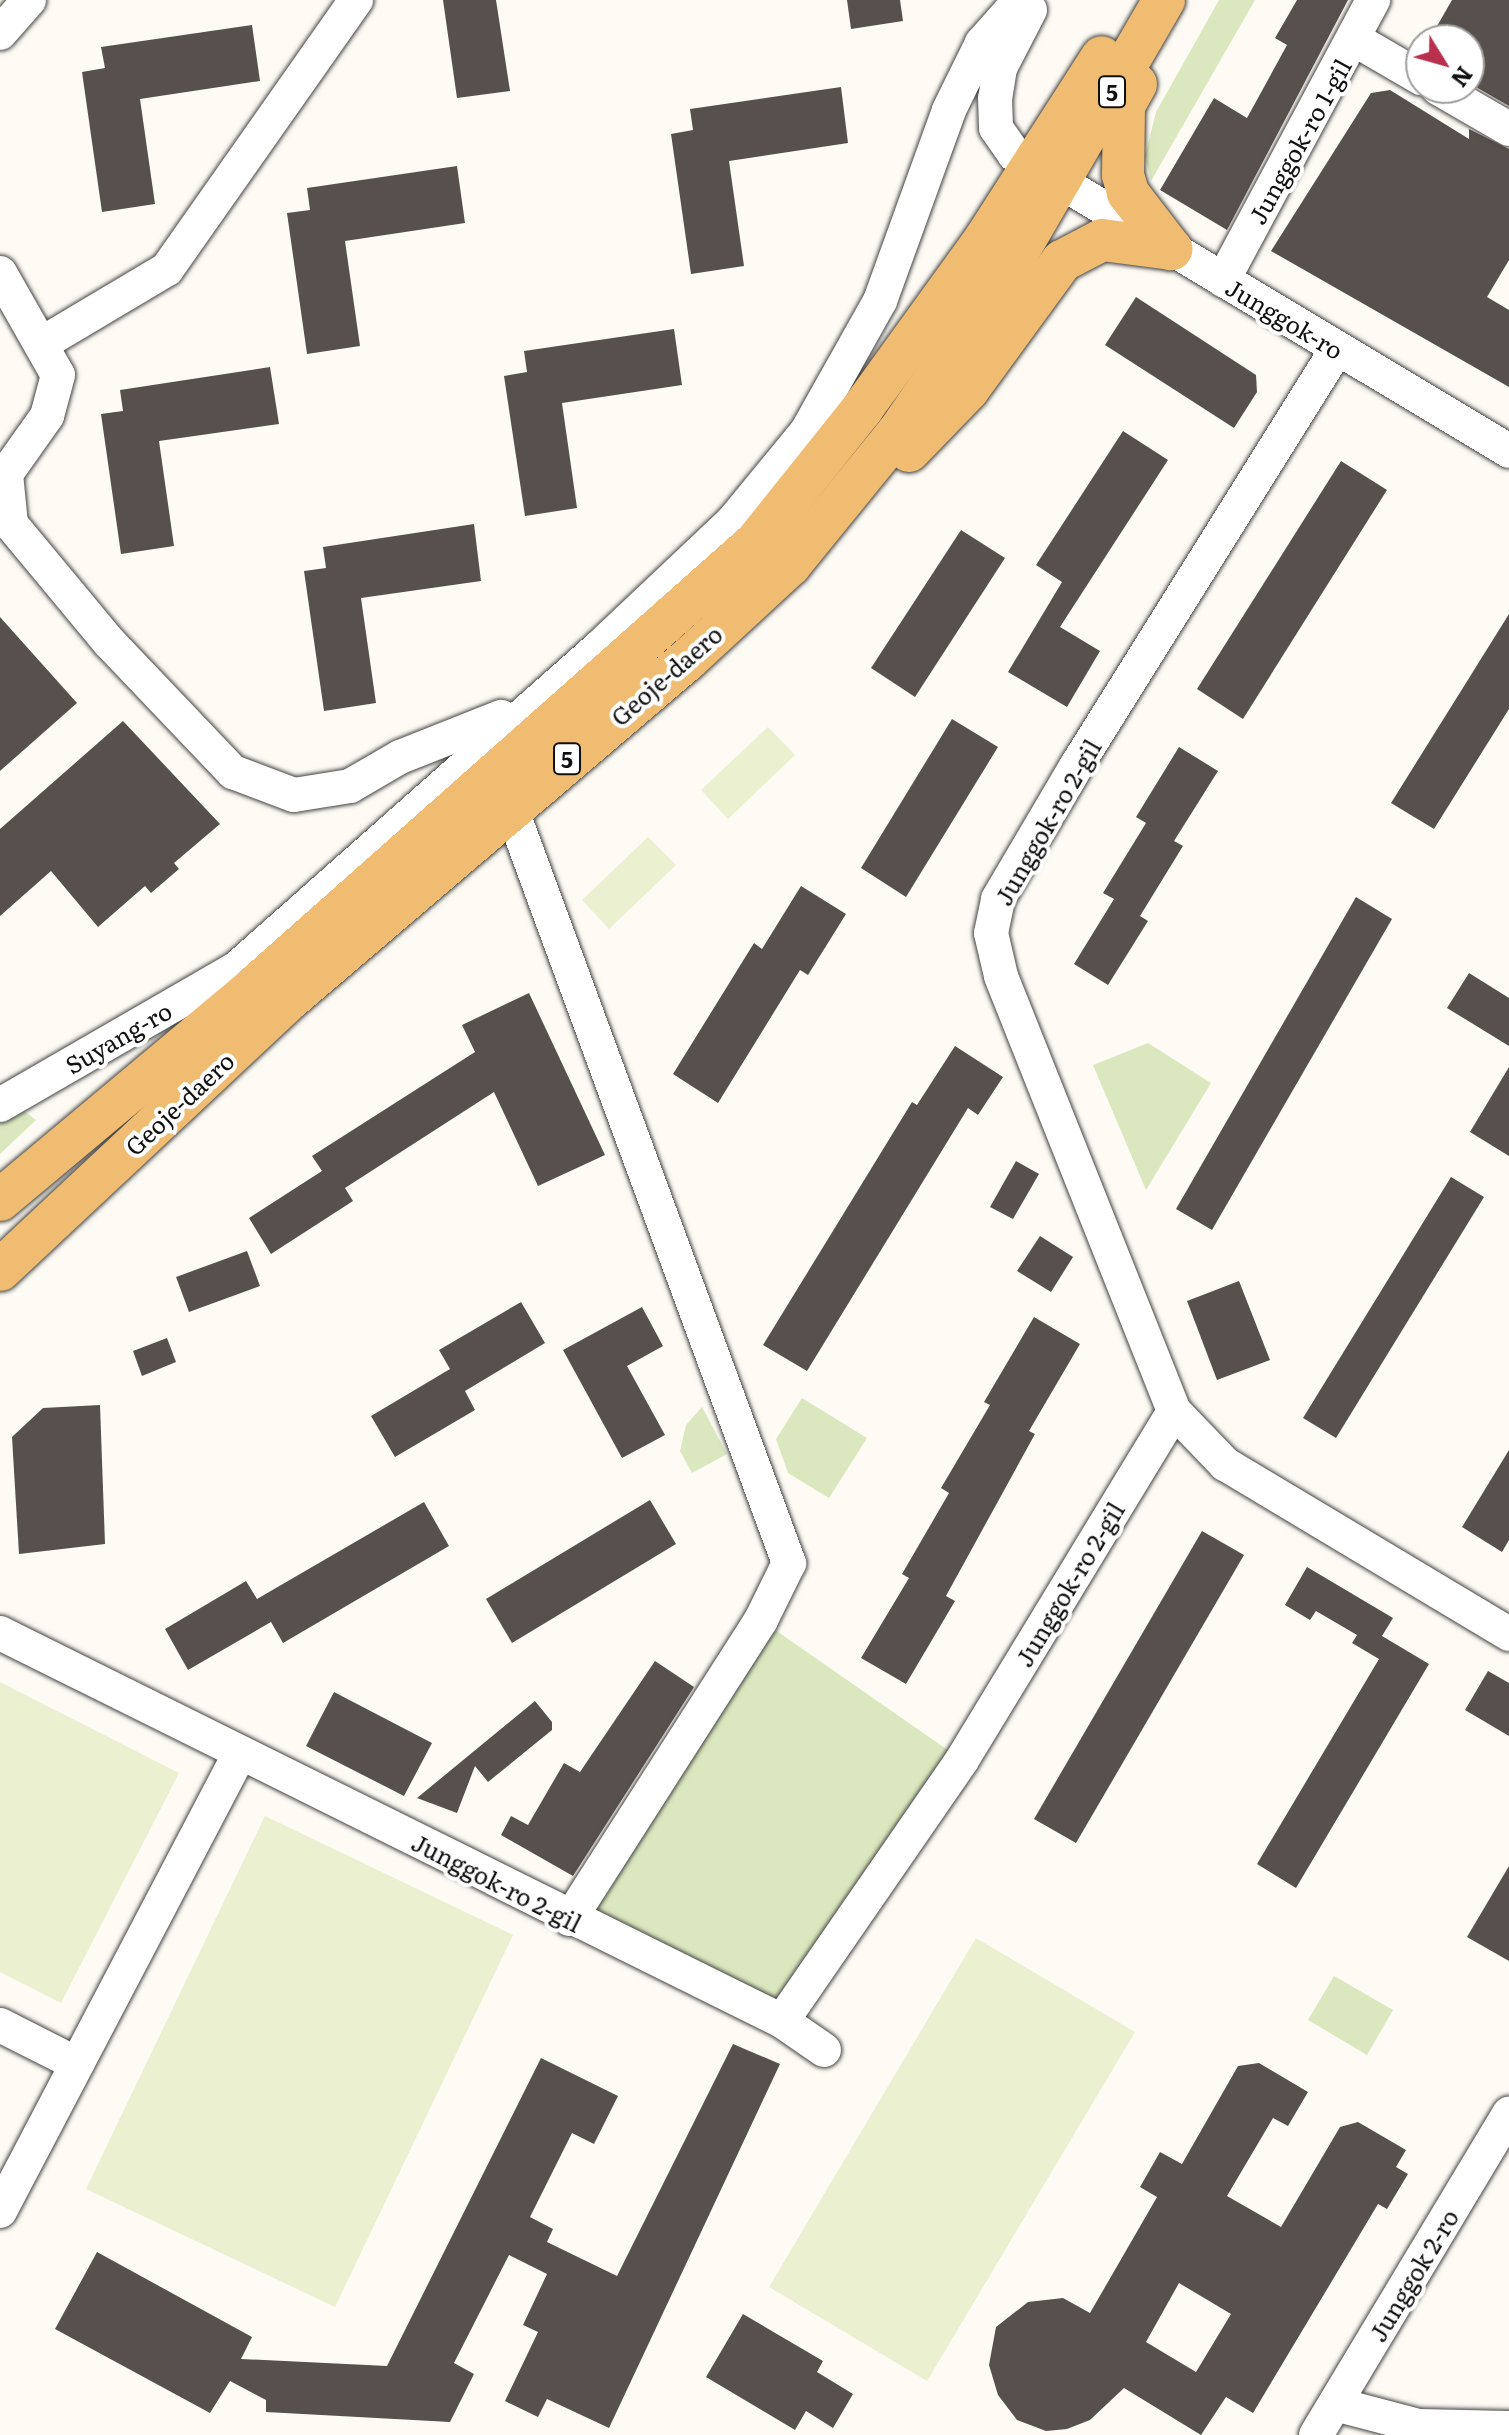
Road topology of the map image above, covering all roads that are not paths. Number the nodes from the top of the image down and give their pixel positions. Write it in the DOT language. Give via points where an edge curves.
graph roads {
  1 [pos="29,0"];
  2 [pos="356,0"];
  3 [pos="1020,0"];
  4 [pos="1038,0"];
  5 [pos="1136,0"];
  6 [pos="1164,0"];
  7 [pos="1181,0"];
  8 [pos="1373,0"];
  9 [pos="0,33"];
  10 [pos="1354,39"];
  11 [pos="1405,69"];
  12 [pos="1466,104"];
  13 [pos="1509,129"];
  14 [pos="1047,176"];
  15 [pos="1171,249"];
  16 [pos="0,273"];
  17 [pos="1223,280"];
  18 [pos="43,343"];
  19 [pos="1337,349"];
  20 [pos="1509,451"];
  21 [pos="824,526"];
  22 [pos="532,704"];
  23 [pos="511,808"];
  24 [pos="244,979"];
  25 [pos="0,1105"];
  26 [pos="0,1200"];
  27 [pos="0,1270"];
  28 [pos="1174,1411"];
  29 [pos="0,1633"];
  30 [pos="1509,1634"];
  31 [pos="240,1753"];
  32 [pos="570,1919"];
  33 [pos="782,2021"];
  34 [pos="0,2025"];
  35 [pos="824,2050"];
  36 [pos="77,2064"];
  37 [pos="1509,2114"];
  38 [pos="0,2211"];
  39 [pos="1335,2404"];
  40 [pos="1509,2428"];
  41 [pos="1316,2435"];
  1 -- 9 [label="street"];
  2 -- 18 [label="street" via="167,269"];
  3 -- 22 [label="street, Suyang-ro" via="982,43 955,96 880,301 807,431 734,520"];
  4 -- 14 [label="street, Junggok-ro" via="1012,39 995,98 1003,142"];
  5 -- 14 [label="main road, Geoje-daero / 5"];
  6 -- 14 [label="main road, Geoje-daero / 5"];
  7 -- 15 [label="main road" via="1124,106 1120,141 1128,193"];
  8 -- 10 [label="street, Junggok-ro 1-gil"];
  10 -- 11 [label="street"];
  10 -- 17 [label="street, Junggok-ro 1-gil"];
  12 -- 13 [label="street"];
  14 -- 15 [label="street, Junggok-ro"];
  14 -- 21 [label="main road, Geoje-daero / 5" via="899,431"];
  14 -- 24 [label="main road, Geoje-daero / 5" via="756,542"];
  15 -- 17 [label="street, Junggok-ro"];
  15 -- 21 [label="main road" via="1102,240 1062,261 968,390 869,491"];
  16 -- 18 [label="street"];
  17 -- 19 [label="street, Junggok-ro"];
  18 -- 22 [label="street" via="58,375 47,416 6,474 11,524 109,642 233,772 294,795 350,786 400,757"];
  19 -- 20 [label="street, Junggok-ro"];
  19 -- 28 [label="street, Junggok-ro 2-gil" via="1069,778 998,899 991,933 1001,976"];
  21 -- 23 [label="main road, Geoje-daero / 5" via="790,565 687,660"];
  22 -- 24 [label="street, Suyang-ro"];
  23 -- 27 [label="main road, Geoje-daero / 5" via="285,1003"];
  23 -- 32 [label="street" via="789,1563 761,1620"];
  24 -- 25 [label="street, Suyang-ro"];
  24 -- 26 [label="main road, Geoje-daero / 5"];
  28 -- 30 [label="street" via="1225,1464"];
  28 -- 33 [label="street, Junggok-ro 2-gil" via="962,1760"];
  29 -- 31 [label="street, Junggok-ro 2-gil"];
  31 -- 32 [label="street, Junggok-ro 2-gil"];
  31 -- 36 [label="street"];
  32 -- 33 [label="street, Junggok-ro 2-gil"];
  33 -- 35 [label="street"];
  34 -- 36 [label="street"];
  36 -- 38 [label="street"];
  37 -- 39 [label="street, Junggok 2-ro"];
  39 -- 40 [label="street" via="1419,2426"];
  39 -- 41 [label="street, Junggok 2-ro"];
}
